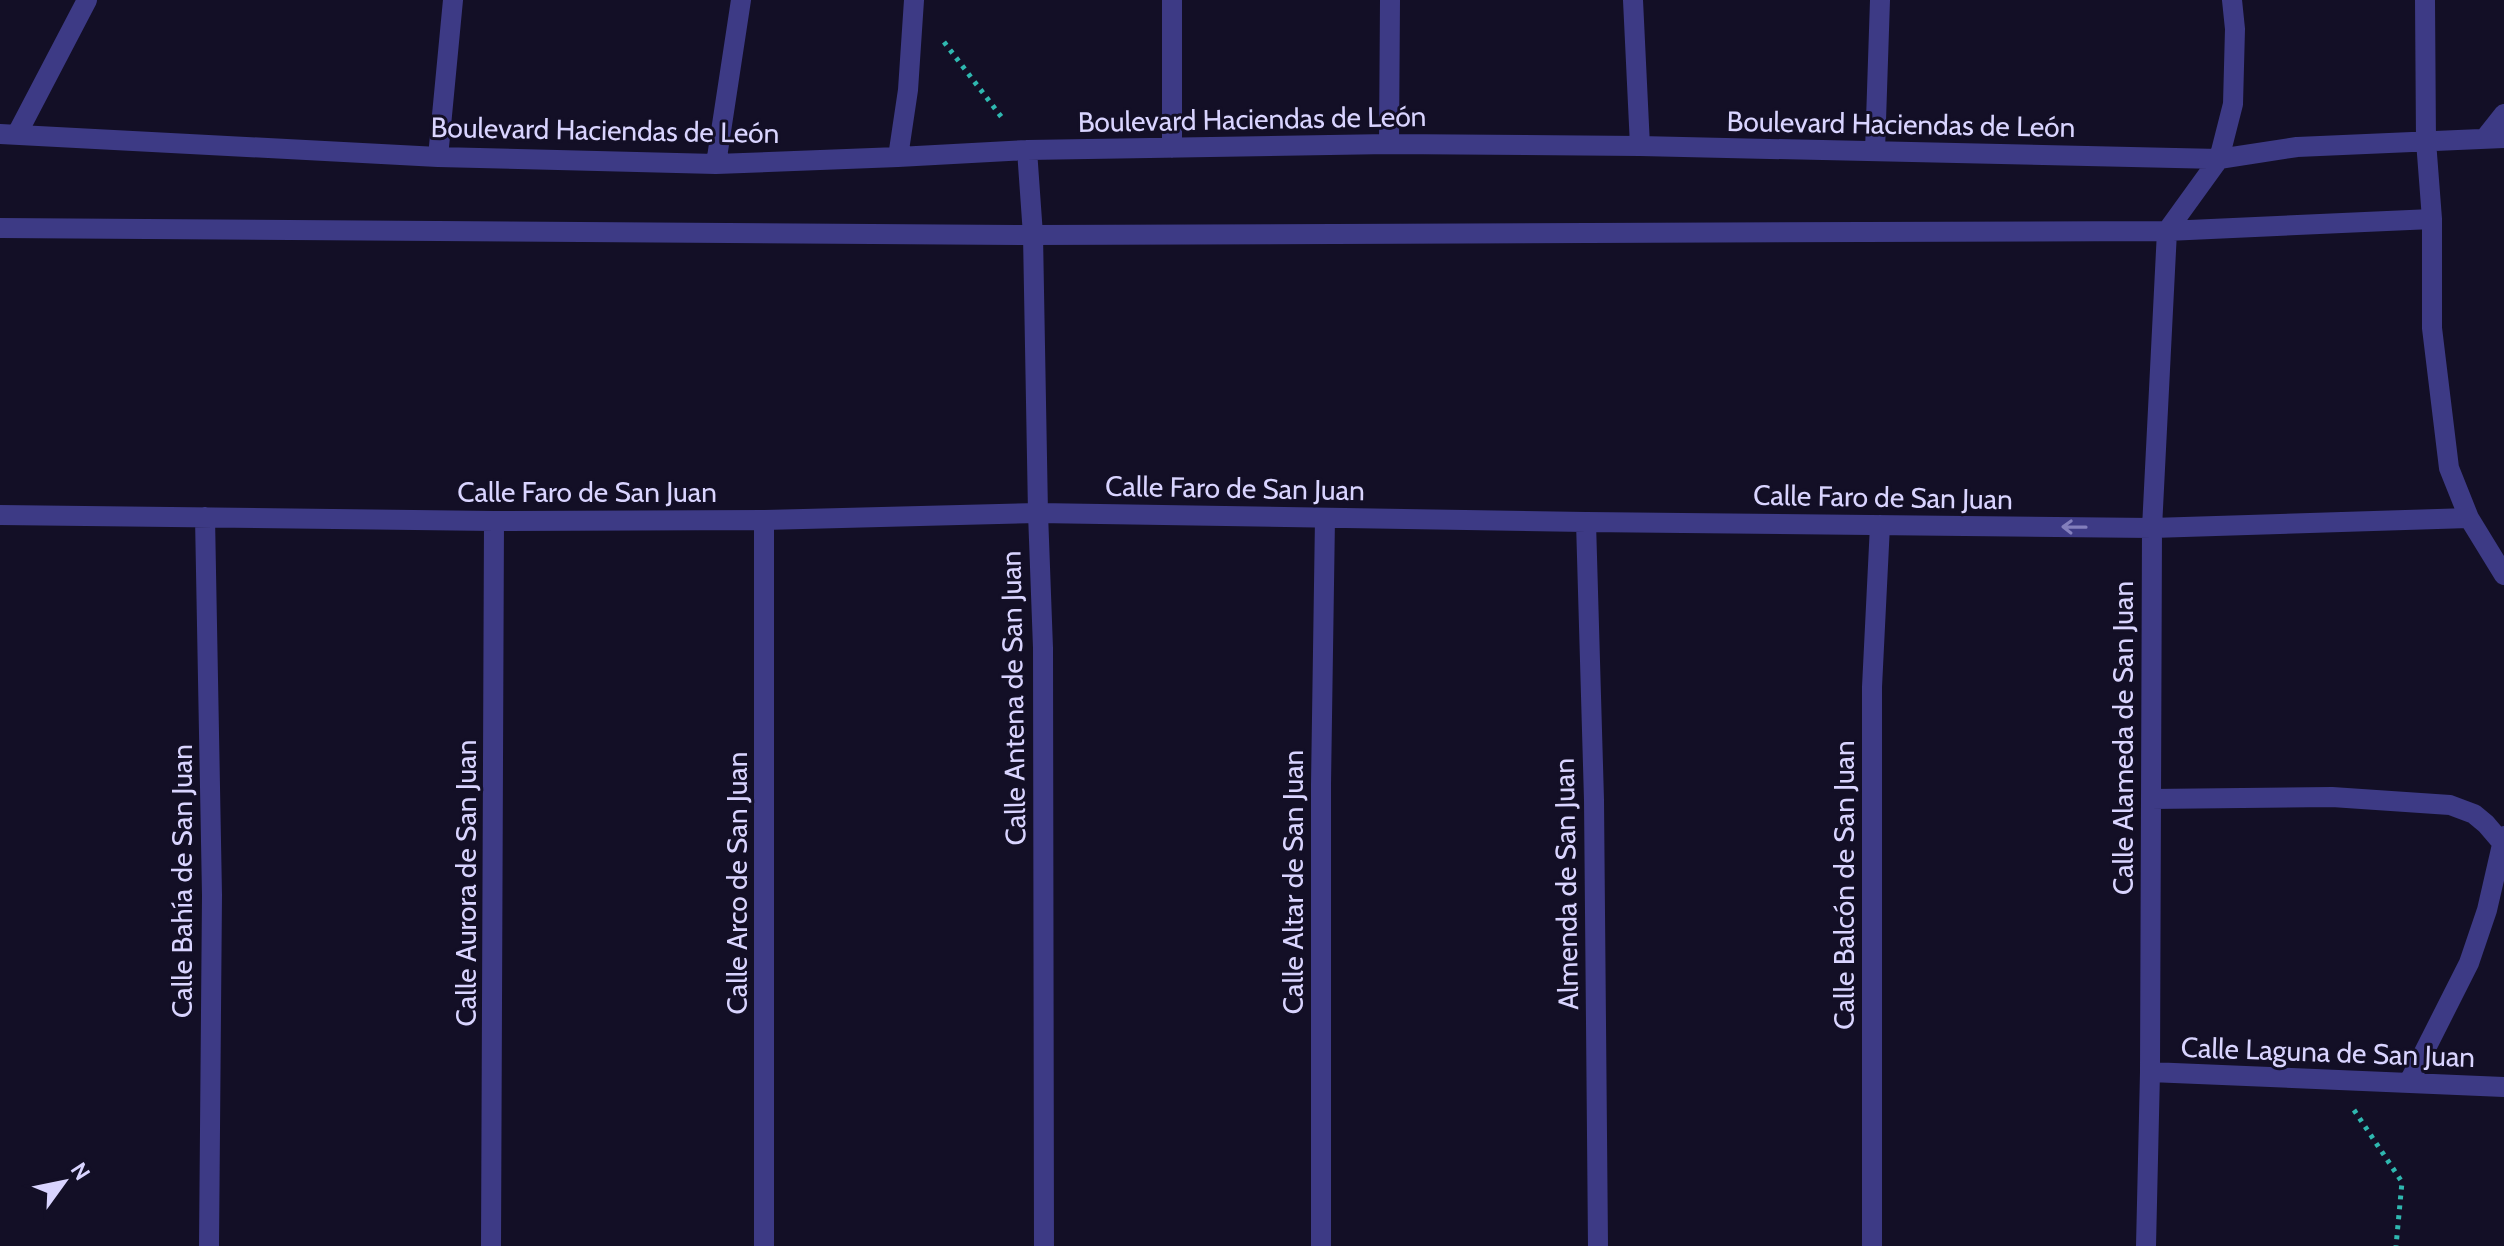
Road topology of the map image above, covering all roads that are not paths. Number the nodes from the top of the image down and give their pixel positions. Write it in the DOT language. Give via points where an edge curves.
graph roads {
  1 [pos="87,0"];
  2 [pos="453,0"];
  3 [pos="741,0"];
  4 [pos="1172,0"];
  5 [pos="1390,0"];
  6 [pos="1633,0"];
  7 [pos="1880,0"];
  8 [pos="2232,0"];
  9 [pos="2425,0"];
  10 [pos="914,1"];
  11 [pos="2504,114"];
  12 [pos="8,134"];
  13 [pos="2494,138"];
  14 [pos="2426,141"];
  15 [pos="1389,144"];
  16 [pos="1640,146"];
  17 [pos="1172,148"];
  18 [pos="1027,150"];
  19 [pos="1875,151"];
  20 [pos="438,157"];
  21 [pos="898,157"];
  22 [pos="2219,159"];
  23 [pos="716,164"];
  24 [pos="2432,219"];
  25 [pos="0,228"];
  26 [pos="2167,231"];
  27 [pos="1033,235"];
  28 [pos="1038,513"];
  29 [pos="0,515"];
  30 [pos="205,517"];
  31 [pos="1325,518"];
  32 [pos="2469,518"];
  33 [pos="764,520"];
  34 [pos="494,521"];
  35 [pos="1586,522"];
  36 [pos="1880,525"];
  37 [pos="2152,528"];
  38 [pos="2504,575"];
  39 [pos="2151,799"];
  40 [pos="2503,841"];
  41 [pos="2150,1072"];
  42 [pos="2409,1082"];
  43 [pos="2504,1087"];
  44 [pos="209,1246"];
  45 [pos="491,1246"];
  46 [pos="764,1246"];
  47 [pos="1044,1246"];
  48 [pos="1321,1246"];
  49 [pos="1598,1246"];
  50 [pos="1872,1246"];
  51 [pos="2146,1246"];
  1 -- 12 [label="street"];
  2 -- 20 [label="street"];
  3 -- 23 [label="street"];
  4 -- 17 [label="street"];
  5 -- 15 [label="street"];
  6 -- 16 [label="street"];
  7 -- 19 [label="street"];
  8 -- 22 [label="street" via="2233,104"];
  9 -- 14 [label="street"];
  10 -- 21 [label="street"];
  11 -- 13 [label="street"];
  12 -- 20 [label="street, Boulevard Haciendas de León"];
  13 -- 14 [label="street, Boulevard Haciendas de León"];
  14 -- 22 [label="street, Boulevard Haciendas de León" via="2297,147"];
  14 -- 24 [label="street"];
  15 -- 16 [label="street, Boulevard Haciendas de León"];
  15 -- 17 [label="street, Boulevard Haciendas de León"];
  16 -- 19 [label="street, Boulevard Haciendas de León"];
  17 -- 18 [label="street, Boulevard Haciendas de León"];
  18 -- 21 [label="street, Boulevard Haciendas de León"];
  18 -- 27 [label="street, Calle Antena de San Juan"];
  19 -- 22 [label="street, Boulevard Haciendas de León"];
  20 -- 23 [label="street, Boulevard Haciendas de León"];
  21 -- 23 [label="street, Boulevard Haciendas de León"];
  22 -- 26 [label="street"];
  24 -- 26 [label="street"];
  24 -- 32 [label="street" via="2432,328 2449,468"];
  25 -- 27 [label="street"];
  26 -- 27 [label="street"];
  26 -- 37 [label="street, Calle Alameda de San Juan"];
  27 -- 28 [label="street, Calle Antena de San Juan"];
  28 -- 31 [label="street, Calle Faro de San Juan"];
  28 -- 33 [label="street, Calle Faro de San Juan"];
  28 -- 47 [label="street, Calle Antena de San Juan"];
  29 -- 30 [label="street, Calle Faro de San Juan"];
  30 -- 34 [label="street, Calle Faro de San Juan"];
  30 -- 44 [label="street, Calle Bahía de San Juan" via="212,895"];
  31 -- 35 [label="street, Calle Faro de San Juan"];
  31 -- 48 [label="street, Calle Altar de San Juan"];
  32 -- 37 [label="street, Calle Faro de San Juan"];
  32 -- 38 [label="street"];
  33 -- 34 [label="street, Calle Faro de San Juan"];
  33 -- 46 [label="street, Calle Arco de San Juan"];
  34 -- 45 [label="street, Calle Aurora de San Juan"];
  35 -- 36 [label="street, Calle Faro de San Juan"];
  35 -- 49 [label="street, Almenda de San Juan"];
  37 -- 36 [label="street, Calle Faro de San Juan, one-way"];
  36 -- 50 [label="street, Calle Balcón de San Juan" via="1872,687"];
  37 -- 39 [label="street, Calle Alameda de San Juan"];
  39 -- 40 [label="street" via="2332,797 2450,805 2474,814"];
  39 -- 41 [label="street, Calle Alameda de San Juan"];
  40 -- 42 [label="street" via="2469,963"];
  41 -- 42 [label="street, Calle Laguna de San Juan"];
  41 -- 51 [label="street, Calle Alameda de San Juan"];
  42 -- 43 [label="street, Calle Laguna de San Juan"];
}
